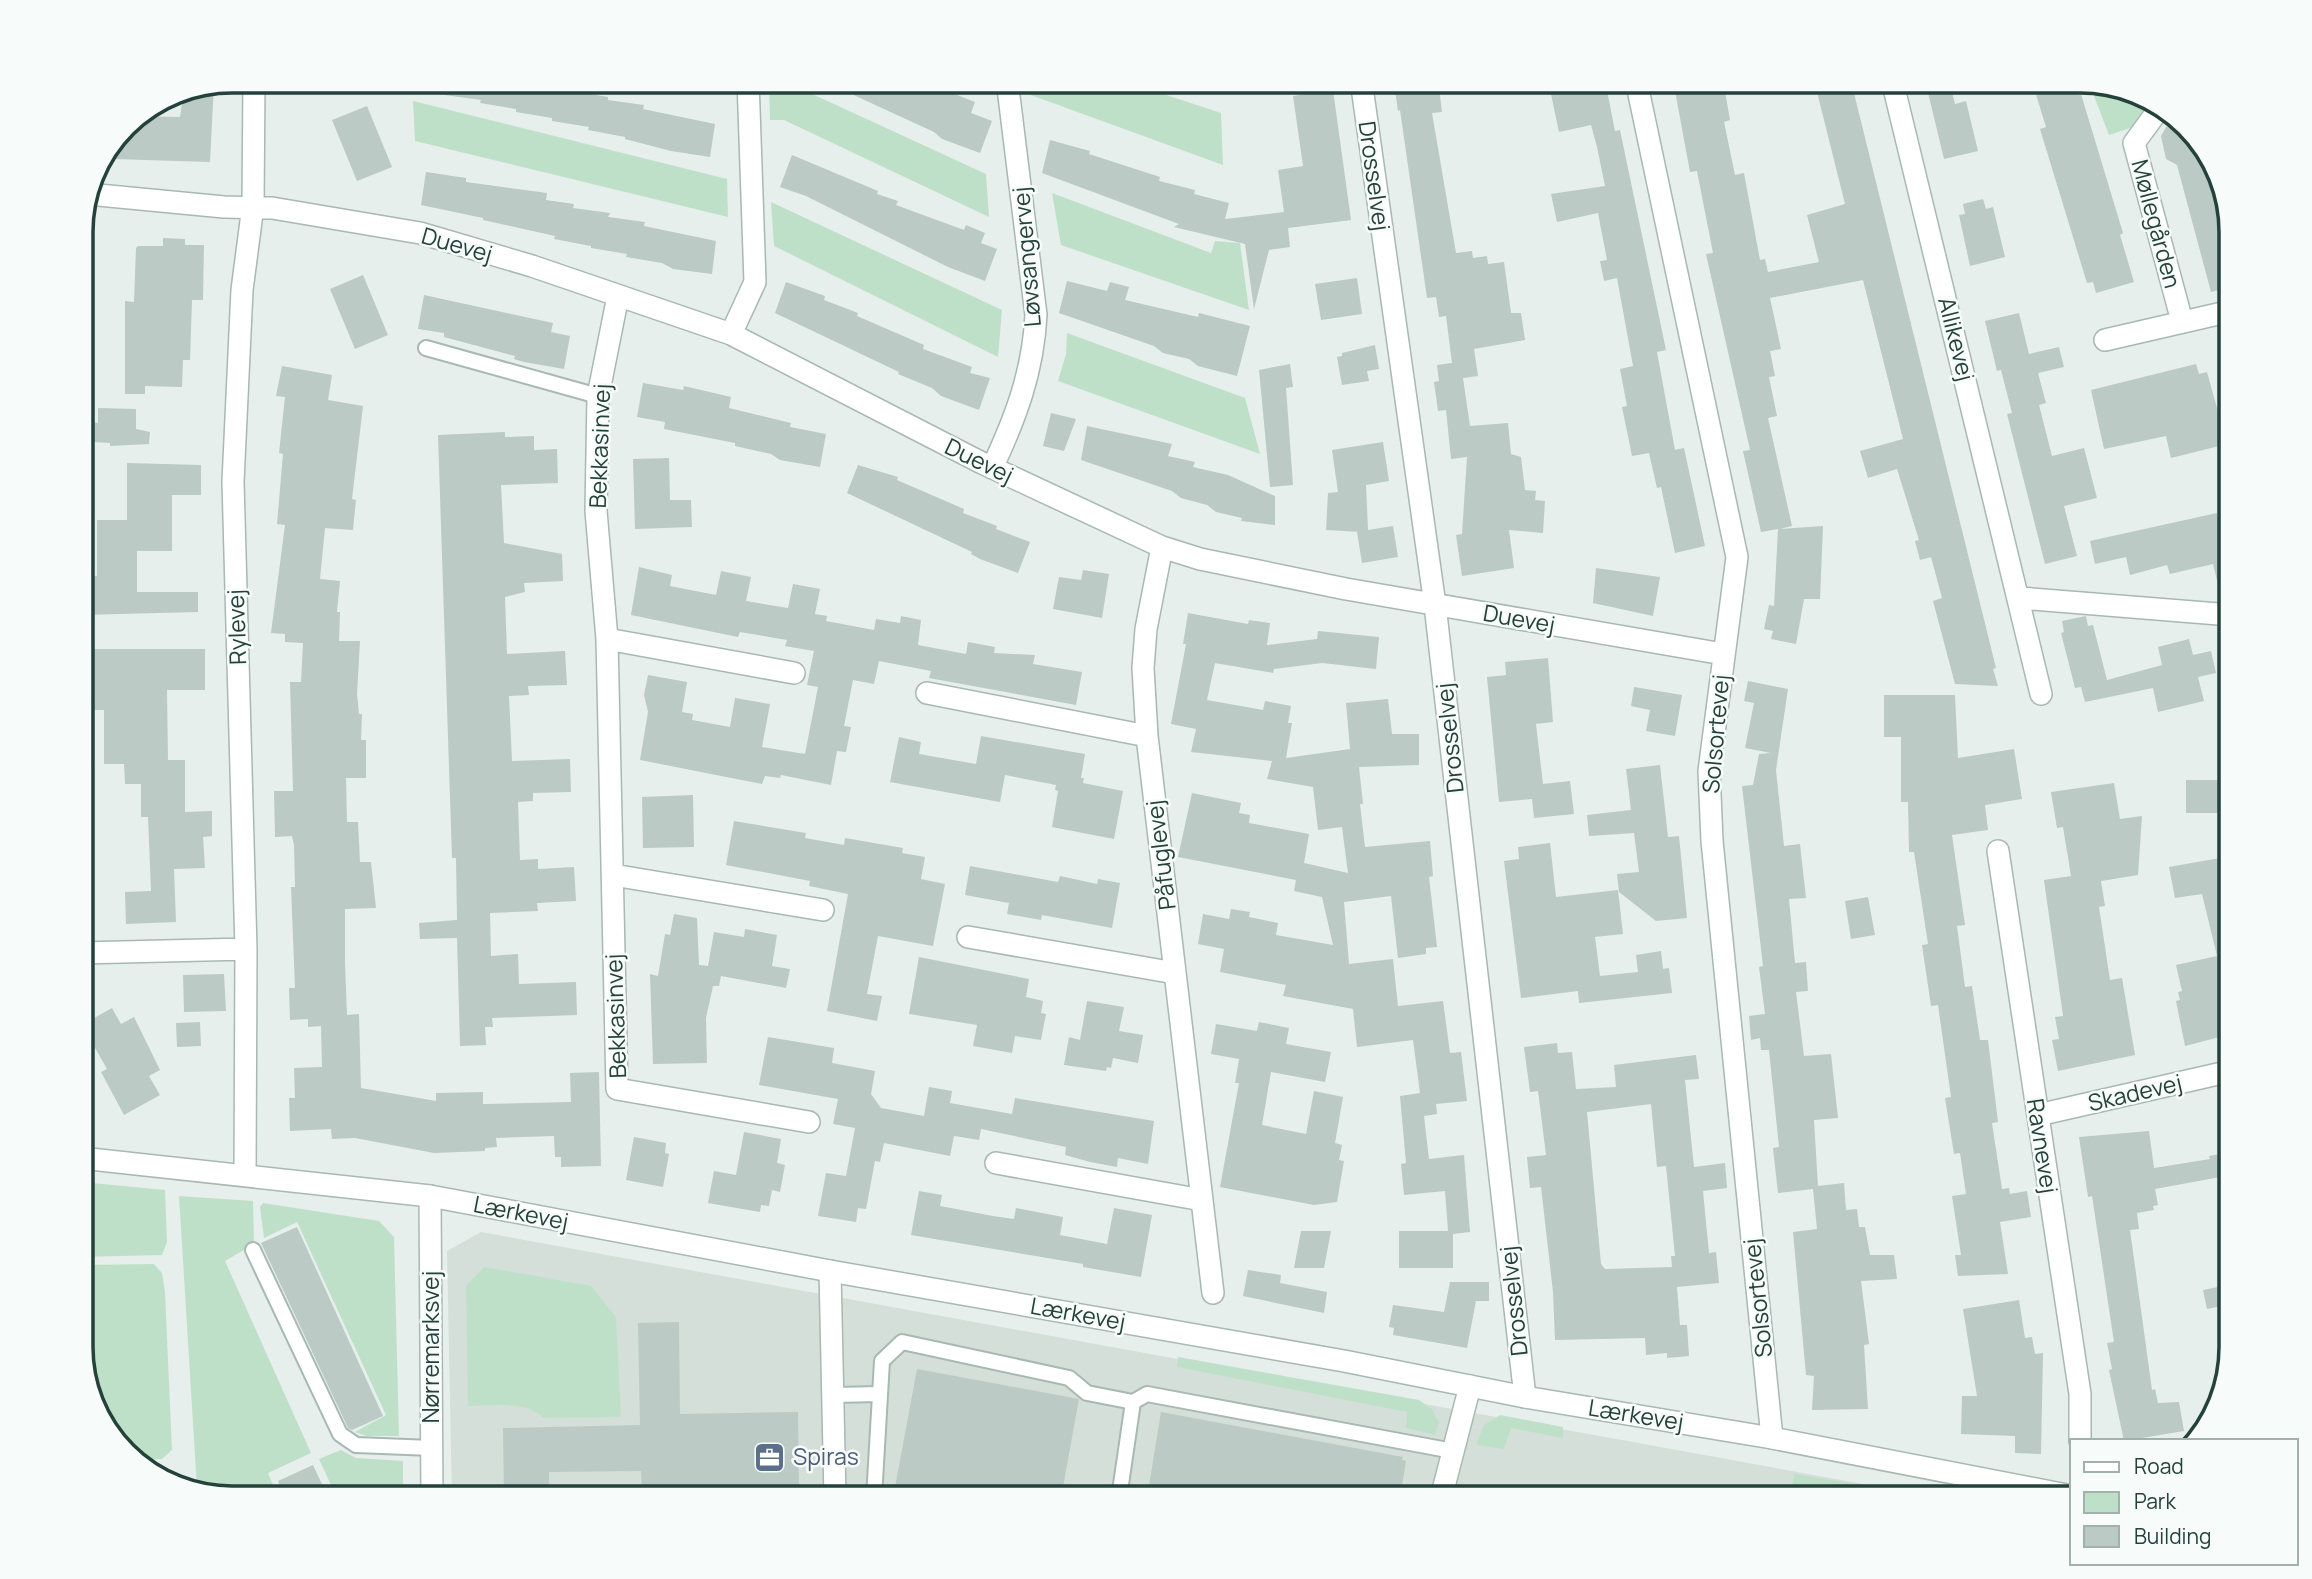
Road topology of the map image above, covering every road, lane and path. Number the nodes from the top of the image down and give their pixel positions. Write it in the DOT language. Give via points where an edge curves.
graph roads {
  1 [pos="254,93"];
  2 [pos="748,93"];
  3 [pos="1009,93"];
  4 [pos="1363,93"];
  5 [pos="1639,93"];
  6 [pos="1895,93"];
  7 [pos="2155,115"];
  8 [pos="97,195"];
  9 [pos="253,206"];
  10 [pos="618,296"];
  11 [pos="2179,310"];
  12 [pos="2219,314"];
  13 [pos="731,334"];
  14 [pos="2105,340"];
  15 [pos="426,348"];
  16 [pos="598,396"];
  17 [pos="992,468"];
  18 [pos="1162,547"];
  19 [pos="2020,598"];
  20 [pos="1435,605"];
  21 [pos="2219,614"];
  22 [pos="607,639"];
  23 [pos="1723,654"];
  24 [pos="794,673"];
  25 [pos="927,693"];
  26 [pos="2041,694"];
  27 [pos="1147,736"];
  28 [pos="1998,851"];
  29 [pos="613,875"];
  30 [pos="823,910"];
  31 [pos="968,937"];
  32 [pos="246,949"];
  33 [pos="93,953"];
  34 [pos="1175,973"];
  35 [pos="2219,1074"];
  36 [pos="2038,1115"];
  37 [pos="810,1122"];
  38 [pos="93,1159"];
  39 [pos="996,1163"];
  40 [pos="245,1175"];
  41 [pos="430,1196"];
  42 [pos="1202,1200"];
  43 [pos="253,1250"];
  44 [pos="830,1270"];
  45 [pos="1213,1293"];
  46 [pos="1470,1386"];
  47 [pos="880,1394"];
  48 [pos="832,1395"];
  49 [pos="1525,1396"];
  50 [pos="1133,1402"];
  51 [pos="1772,1437"];
  52 [pos="2080,1439"];
  53 [pos="432,1448"];
  54 [pos="1453,1451"];
  55 [pos="432,1486"];
  56 [pos="835,1486"];
  57 [pos="875,1486"];
  58 [pos="1121,1486"];
  59 [pos="1444,1486"];
  60 [pos="2021,1486"];
  1 -- 9 [label="street, Rylevej"];
  2 -- 13 [label="street" via="755,282"];
  3 -- 17 [label="street, Løvsangervej" via="1036,316 1034,354 1025,389"];
  4 -- 20 [label="street, Drosselvej"];
  5 -- 23 [label="street, Solsortevej" via="1737,556"];
  6 -- 19 [label="street, Allikevej"];
  7 -- 11 [label="street, Møllegården" via="2134,143"];
  8 -- 9 [label="street, Duevej" via="224,208"];
  9 -- 10 [label="street, Duevej" via="420,233"];
  9 -- 32 [label="street, Rylevej" via="242,289 233,482"];
  10 -- 13 [label="street, Duevej"];
  10 -- 16 [label="street, Bekkasinvej"];
  12 -- 14 [label="street"];
  13 -- 17 [label="street, Duevej"];
  15 -- 16 [label="lane"];
  16 -- 22 [label="street, Bekkasinvej" via="596,511"];
  17 -- 18 [label="street, Duevej"];
  18 -- 20 [label="street, Duevej" via="1200,559"];
  18 -- 27 [label="street, Påfuglevej" via="1146,629"];
  19 -- 21 [label="street"];
  19 -- 26 [label="street, Allikevej"];
  20 -- 23 [label="street, Duevej"];
  20 -- 49 [label="street, Drosselvej"];
  22 -- 24 [label="street"];
  22 -- 29 [label="street, Bekkasinvej"];
  23 -- 51 [label="street, Solsortevej" via="1709,771 1712,841"];
  25 -- 27 [label="street"];
  27 -- 34 [label="street, Påfuglevej"];
  28 -- 36 [label="street, Ravnevej"];
  29 -- 30 [label="street"];
  29 -- 37 [label="street, Bekkasinvej" via="617,1089"];
  31 -- 34 [label="street"];
  32 -- 33 [label="street"];
  32 -- 40 [label="street, Rylevej"];
  34 -- 42 [label="street, Påfuglevej"];
  35 -- 36 [label="street, Skadevej"];
  36 -- 52 [label="street, Ravnevej" via="2080,1394"];
  38 -- 40 [label="street, Lærkevej"];
  39 -- 42 [label="street"];
  40 -- 41 [label="street, Lærkevej"];
  41 -- 44 [label="street, Lærkevej"];
  41 -- 53 [label="street, Nørremarksvej"];
  42 -- 45 [label="street, Påfuglevej"];
  43 -- 53 [label="lane" via="340,1434 356,1445"];
  44 -- 46 [label="street, Lærkevej"];
  44 -- 48 [label="street"];
  46 -- 49 [label="street, Lærkevej"];
  46 -- 54 [label="street"];
  47 -- 48 [label="lane"];
  47 -- 50 [label="lane" via="882,1361 902,1342 1069,1378 1087,1393"];
  47 -- 57 [label="lane"];
  48 -- 56 [label="street"];
  49 -- 51 [label="street, Lærkevej"];
  50 -- 54 [label="lane" via="1147,1394"];
  50 -- 58 [label="lane"];
  51 -- 60 [label="street, Lærkevej"];
  53 -- 55 [label="street, Nørremarksvej"];
  54 -- 59 [label="street"];
}
